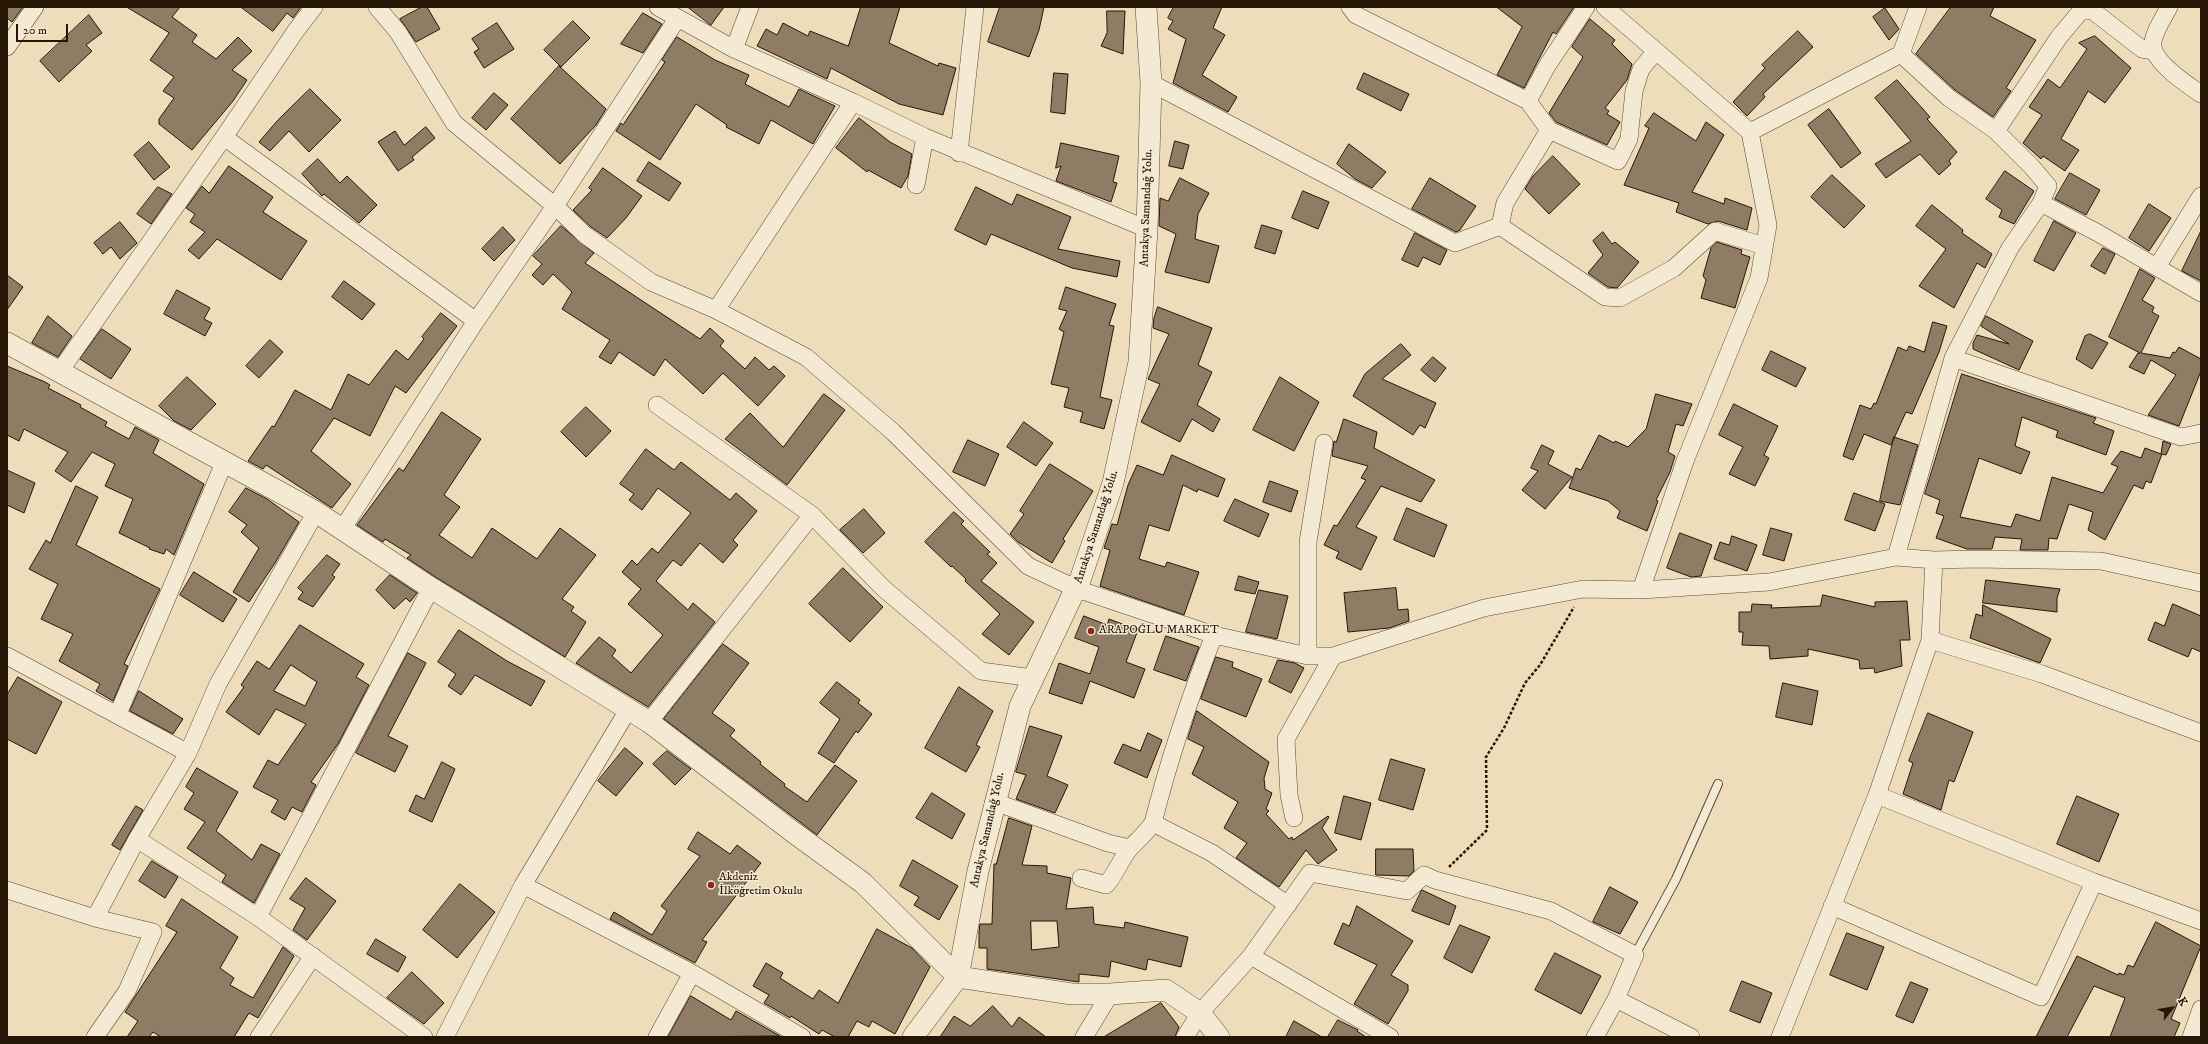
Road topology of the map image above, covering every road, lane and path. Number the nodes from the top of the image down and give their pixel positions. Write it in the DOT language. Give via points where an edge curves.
graph roads {
  1 [pos="35,7"];
  2 [pos="314,7"];
  3 [pos="377,7"];
  4 [pos="658,7"];
  5 [pos="750,7"];
  6 [pos="975,7"];
  7 [pos="1146,7"];
  8 [pos="1350,7"];
  9 [pos="1586,7"];
  10 [pos="1605,7"];
  11 [pos="1918,7"];
  12 [pos="2169,7"];
  13 [pos="677,19"];
  14 [pos="7,47"];
  15 [pos="734,49"];
  16 [pos="1656,51"];
  17 [pos="2154,51"];
  18 [pos="1901,54"];
  19 [pos="1151,83"];
  20 [pos="2201,94"];
  21 [pos="1528,101"];
  22 [pos="853,102"];
  23 [pos="1548,130"];
  24 [pos="1750,132"];
  25 [pos="1996,132"];
  26 [pos="224,137"];
  27 [pos="925,137"];
  28 [pos="959,153"];
  29 [pos="916,185"];
  30 [pos="2201,196"];
  31 [pos="2041,203"];
  32 [pos="555,206"];
  33 [pos="1500,226"];
  34 [pos="1147,229"];
  35 [pos="1764,246"];
  36 [pos="2157,267"];
  37 [pos="2201,293"];
  38 [pos="716,310"];
  39 [pos="476,321"];
  40 [pos="7,344"];
  41 [pos="1953,358"];
  42 [pos="60,370"];
  43 [pos="657,405"];
  44 [pos="2201,432"];
  45 [pos="1324,443"];
  46 [pos="224,462"];
  47 [pos="316,512"];
  48 [pos="812,515"];
  49 [pos="343,528"];
  50 [pos="1896,557"];
  51 [pos="1934,560"];
  52 [pos="2201,582"];
  53 [pos="431,588"];
  54 [pos="1077,589"];
  55 [pos="1584,589"];
  56 [pos="1641,590"];
  57 [pos="1214,635"];
  58 [pos="1930,640"];
  59 [pos="7,656"];
  60 [pos="1308,656"];
  61 [pos="1333,656"];
  62 [pos="1033,678"];
  63 [pos="628,710"];
  64 [pos="118,714"];
  65 [pos="649,722"];
  66 [pos="2201,733"];
  67 [pos="188,752"];
  68 [pos="1718,784"];
  69 [pos="1877,795"];
  70 [pos="995,802"];
  71 [pos="1294,818"];
  72 [pos="1153,823"];
  73 [pos="137,839"];
  74 [pos="1130,848"];
  75 [pos="1081,878"];
  76 [pos="1435,880"];
  77 [pos="2094,882"];
  78 [pos="524,885"];
  79 [pos="7,890"];
  80 [pos="1288,905"];
  81 [pos="1832,906"];
  82 [pos="258,917"];
  83 [pos="95,918"];
  84 [pos="2201,921"];
  85 [pos="1635,955"];
  86 [pos="313,956"];
  87 [pos="1251,956"];
  88 [pos="692,973"];
  89 [pos="958,977"];
  90 [pos="1110,994"];
  91 [pos="1616,999"];
  92 [pos="2201,1009"];
  93 [pos="1200,1013"];
  94 [pos="1380,1035"];
  95 [pos="95,1037"];
  96 [pos="259,1037"];
  97 [pos="424,1037"];
  98 [pos="445,1037"];
  99 [pos="657,1037"];
  100 [pos="802,1037"];
  101 [pos="913,1037"];
  102 [pos="1084,1037"];
  103 [pos="1185,1037"];
  104 [pos="1219,1037"];
  105 [pos="1595,1037"];
  106 [pos="1691,1037"];
  107 [pos="1780,1037"];
  108 [pos="2191,1037"];
  1 -- 14 [label="street"];
  2 -- 26 [label="street"];
  3 -- 32 [label="street" via="398,32 454,123"];
  4 -- 13 [label="street"];
  5 -- 15 [label="street"];
  6 -- 28 [label="street"];
  7 -- 19 [label="street, Antakya Samandağ Yolu."];
  8 -- 21 [label="street" via="1356,15"];
  9 -- 21 [label="street" via="1547,66"];
  10 -- 16 [label="street"];
  11 -- 18 [label="street"];
  12 -- 17 [label="street" via="2153,40"];
  13 -- 15 [label="street"];
  13 -- 32 [label="street"];
  15 -- 22 [label="street"];
  16 -- 23 [label="street" via="1640,68 1634,92 1629,139 1618,161"];
  16 -- 24 [label="street"];
  17 -- 20 [label="street" via="2178,77"];
  17 -- 25 [label="street" via="2142,49 2093,11 2080,12 2059,37"];
  18 -- 24 [label="street"];
  18 -- 25 [label="street" via="1950,98"];
  19 -- 33 [label="street" via="1455,243"];
  19 -- 34 [label="street, Antakya Samandağ Yolu."];
  21 -- 23 [label="street"];
  22 -- 27 [label="street"];
  22 -- 38 [label="street"];
  23 -- 33 [label="street" via="1505,203"];
  24 -- 35 [label="street" via="1768,225"];
  25 -- 31 [label="street" via="2048,186"];
  26 -- 39 [label="street"];
  26 -- 42 [label="street"];
  27 -- 28 [label="street"];
  27 -- 29 [label="street"];
  28 -- 34 [label="street"];
  30 -- 36 [label="street"];
  31 -- 36 [label="street"];
  31 -- 41 [label="street" via="2010,248"];
  32 -- 38 [label="street" via="585,235 651,282"];
  32 -- 39 [label="street"];
  33 -- 35 [label="street" via="1606,297 1620,298 1674,268 1715,231"];
  34 -- 54 [label="street, Antakya Samandağ Yolu." via="1139,362 1113,483"];
  35 -- 56 [label="street" via="1759,278 1685,461"];
  36 -- 37 [label="street"];
  38 -- 54 [label="street" via="806,357 893,432 1028,566"];
  39 -- 49 [label="street"];
  40 -- 42 [label="street"];
  41 -- 44 [label="street" via="2181,437"];
  41 -- 50 [label="street"];
  42 -- 46 [label="street"];
  43 -- 48 [label="street"];
  45 -- 60 [label="street" via="1308,542"];
  46 -- 47 [label="street"];
  46 -- 64 [label="street"];
  47 -- 49 [label="street"];
  47 -- 67 [label="street" via="218,684"];
  48 -- 62 [label="street" via="883,588 981,671"];
  48 -- 65 [label="street"];
  49 -- 53 [label="street"];
  50 -- 51 [label="street"];
  50 -- 56 [label="street" via="1769,582"];
  51 -- 52 [label="street" via="2101,560"];
  51 -- 58 [label="street"];
  53 -- 63 [label="street"];
  53 -- 82 [label="street"];
  54 -- 57 [label="street"];
  54 -- 62 [label="street, Antakya Samandağ Yolu."];
  55 -- 56 [label="street"];
  55 -- 61 [label="street" via="1484,608"];
  55 -- 76 [label="path" via="1565,626 1525,683 1504,728 1486,757 1487,830"];
  57 -- 60 [label="street"];
  57 -- 72 [label="street" via="1188,701"];
  58 -- 66 [label="street" via="2042,674"];
  58 -- 69 [label="street"];
  59 -- 64 [label="street"];
  60 -- 61 [label="street"];
  61 -- 71 [label="street" via="1286,739 1289,795"];
  62 -- 70 [label="street, Antakya Samandağ Yolu." via="1020,706"];
  63 -- 65 [label="street"];
  63 -- 78 [label="street"];
  64 -- 67 [label="street"];
  65 -- 89 [label="street" via="863,883"];
  67 -- 73 [label="street"];
  68 -- 85 [label="lane" via="1676,879"];
  69 -- 77 [label="street"];
  69 -- 81 [label="street"];
  70 -- 74 [label="street"];
  70 -- 89 [label="street, Antakya Samandağ Yolu." via="978,871"];
  72 -- 74 [label="street" via="1141,840"];
  72 -- 80 [label="street" via="1212,852"];
  73 -- 82 [label="street"];
  73 -- 83 [label="street"];
  74 -- 75 [label="street" via="1115,876 1106,885"];
  76 -- 80 [label="street" via="1424,875 1407,891 1310,873"];
  76 -- 85 [label="street" via="1551,911"];
  77 -- 81 [label="street" via="2041,997"];
  77 -- 84 [label="street"];
  78 -- 88 [label="street"];
  78 -- 98 [label="street"];
  79 -- 83 [label="street"];
  80 -- 87 [label="street"];
  81 -- 107 [label="street"];
  82 -- 86 [label="street"];
  83 -- 95 [label="street" via="153,932 127,991"];
  85 -- 91 [label="street"];
  86 -- 96 [label="street"];
  86 -- 97 [label="street"];
  87 -- 93 [label="street"];
  87 -- 94 [label="street"];
  88 -- 99 [label="street"];
  88 -- 100 [label="street"];
  89 -- 90 [label="street" via="1072,994"];
  89 -- 101 [label="street, Antakya Samandağ Yolu."];
  90 -- 93 [label="street" via="1166,990"];
  90 -- 102 [label="street"];
  91 -- 105 [label="street"];
  91 -- 106 [label="street"];
  92 -- 108 [label="street"];
  93 -- 103 [label="street"];
  93 -- 104 [label="street"];
}
